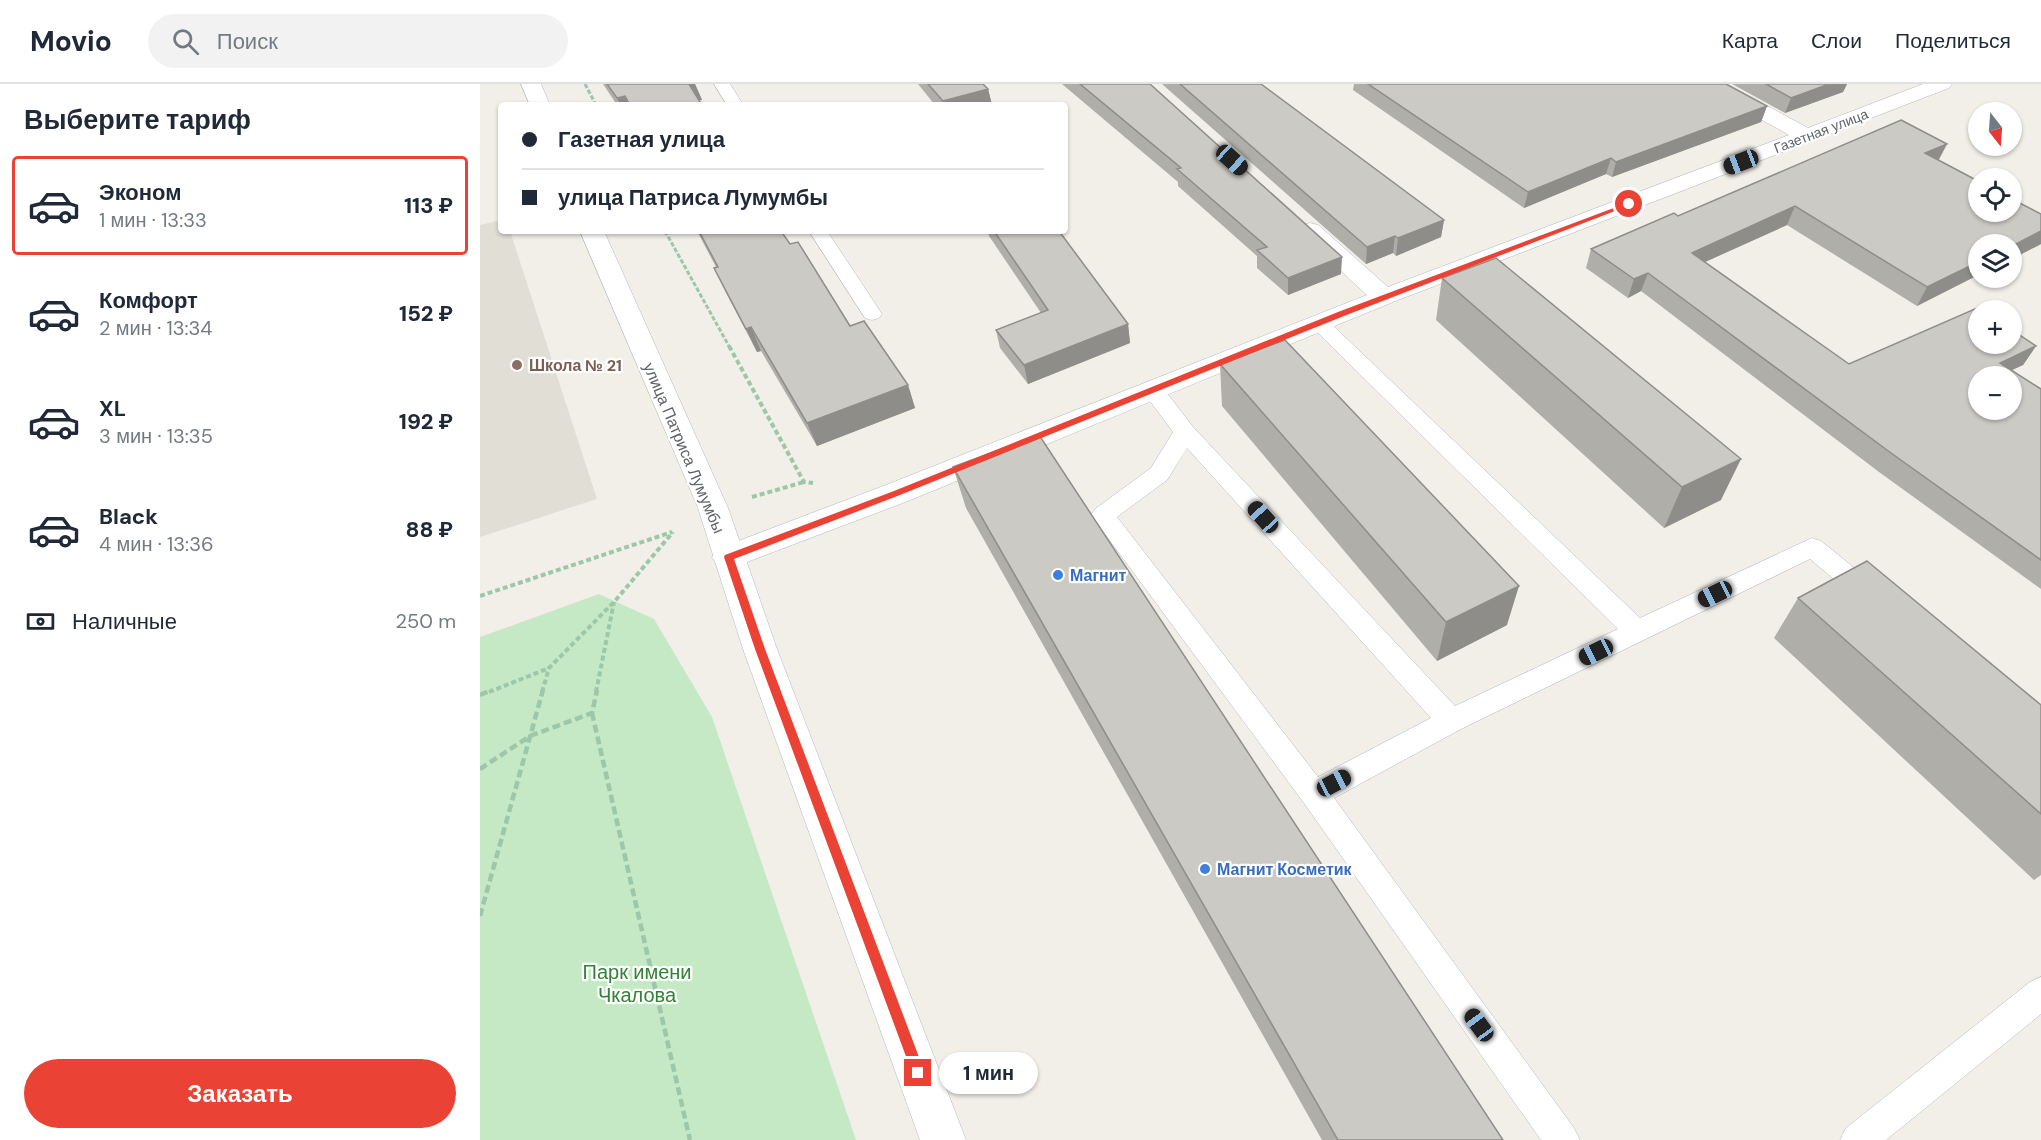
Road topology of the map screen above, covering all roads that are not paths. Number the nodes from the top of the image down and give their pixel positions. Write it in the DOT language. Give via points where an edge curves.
graph roads {
  1 [pos="531,84"];
  2 [pos="722,84"];
  3 [pos="1712,84"];
  4 [pos="1942,84"];
  5 [pos="539,102"];
  6 [pos="731,102"];
  7 [pos="1807,136"];
  8 [pos="1296,218"];
  9 [pos="593,234"];
  10 [pos="820,234"];
  11 [pos="1384,297"];
  12 [pos="872,314"];
  13 [pos="1319,323"];
  14 [pos="1152,389"];
  15 [pos="1185,432"];
  16 [pos="728,557"];
  17 [pos="1885,608"];
  18 [pos="1638,632"];
  19 [pos="1451,721"];
  20 [pos="1314,794"];
  21 [pos="2041,993"];
  22 [pos="943,1140"];
  23 [pos="1562,1140"];
  24 [pos="1858,1140"];
  1 -- 5 [label="street"];
  2 -- 6 [label="lane"];
  3 -- 7 [label="street"];
  4 -- 7 [label="street, Газетная улица"];
  7 -- 11 [label="street, Газетная улица"];
  8 -- 11 [label="street"];
  9 -- 16 [label="street, улица Патриса Лумумбы" via="713,508"];
  10 -- 12 [label="lane"];
  11 -- 13 [label="street, Газетная улица"];
  13 -- 14 [label="street, Газетная улица"];
  13 -- 18 [label="lane"];
  14 -- 15 [label="lane"];
  14 -- 16 [label="street, Газетная улица"];
  15 -- 19 [label="lane"];
  15 -- 20 [label="lane" via="1159,474 1103,514"];
  16 -- 22 [label="street, улица Патриса Лумумбы"];
  17 -- 18 [label="lane" via="1812,547"];
  18 -- 19 [label="lane"];
  19 -- 20 [label="lane"];
  20 -- 23 [label="lane"];
  21 -- 24 [label="lane"];
}
